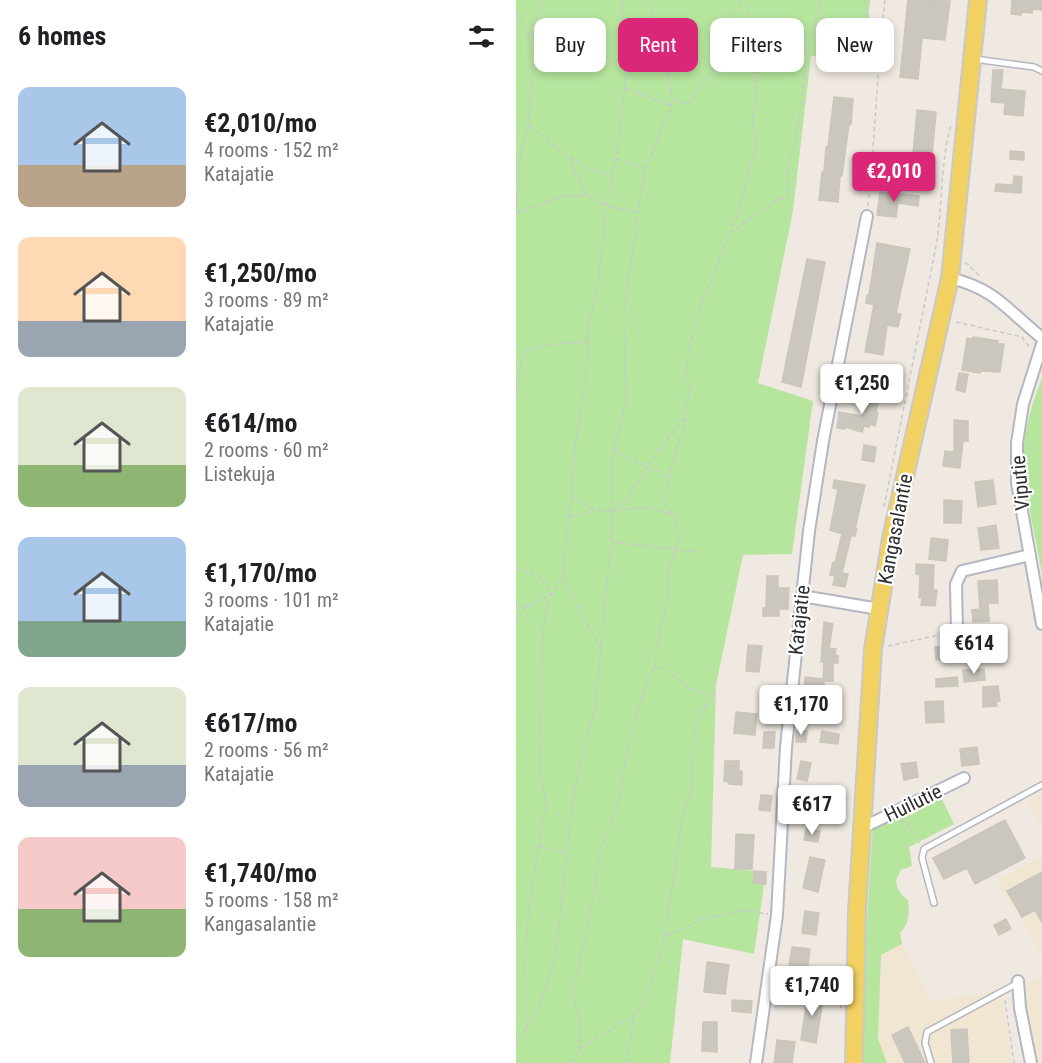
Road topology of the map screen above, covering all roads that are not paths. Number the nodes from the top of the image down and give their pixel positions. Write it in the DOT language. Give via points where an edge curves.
graph roads {
  1 [pos="978,0"];
  2 [pos="972,59"];
  3 [pos="1042,71"];
  4 [pos="867,216"];
  5 [pos="950,278"];
  6 [pos="1042,338"];
  7 [pos="1040,348"];
  8 [pos="1030,555"];
  9 [pos="802,596"];
  10 [pos="879,609"];
  11 [pos="1042,624"];
  12 [pos="957,632"];
  13 [pos="964,778"];
  14 [pos="1042,785"];
  15 [pos="862,828"];
  16 [pos="934,903"];
  17 [pos="1018,982"];
  18 [pos="756,1063"];
  19 [pos="854,1063"];
  20 [pos="931,1063"];
  21 [pos="1031,1063"];
  1 -- 2 [label="main road, Kangasalantie"];
  2 -- 3 [label="lane"];
  2 -- 5 [label="main road, Kangasalantie"];
  4 -- 9 [label="street, Katajatie" via="823,441"];
  5 -- 6 [label="street" via="1001,300"];
  5 -- 10 [label="main road, Kangasalantie" via="891,538"];
  7 -- 8 [label="street, Viputie" via="1023,404 1017,443 1017,483"];
  8 -- 11 [label="street, Viputie"];
  8 -- 12 [label="street" via="962,571 956,584"];
  9 -- 10 [label="street"];
  9 -- 18 [label="street, Katajatie" via="786,747 777,915"];
  10 -- 15 [label="main road, Kangasalantie"];
  13 -- 15 [label="street, Huilutie"];
  14 -- 16 [label="lane" via="924,849 922,858"];
  15 -- 19 [label="main road, Kangasalantie"];
  17 -- 20 [label="lane" via="927,1032 925,1043"];
  17 -- 21 [label="street"];
}
